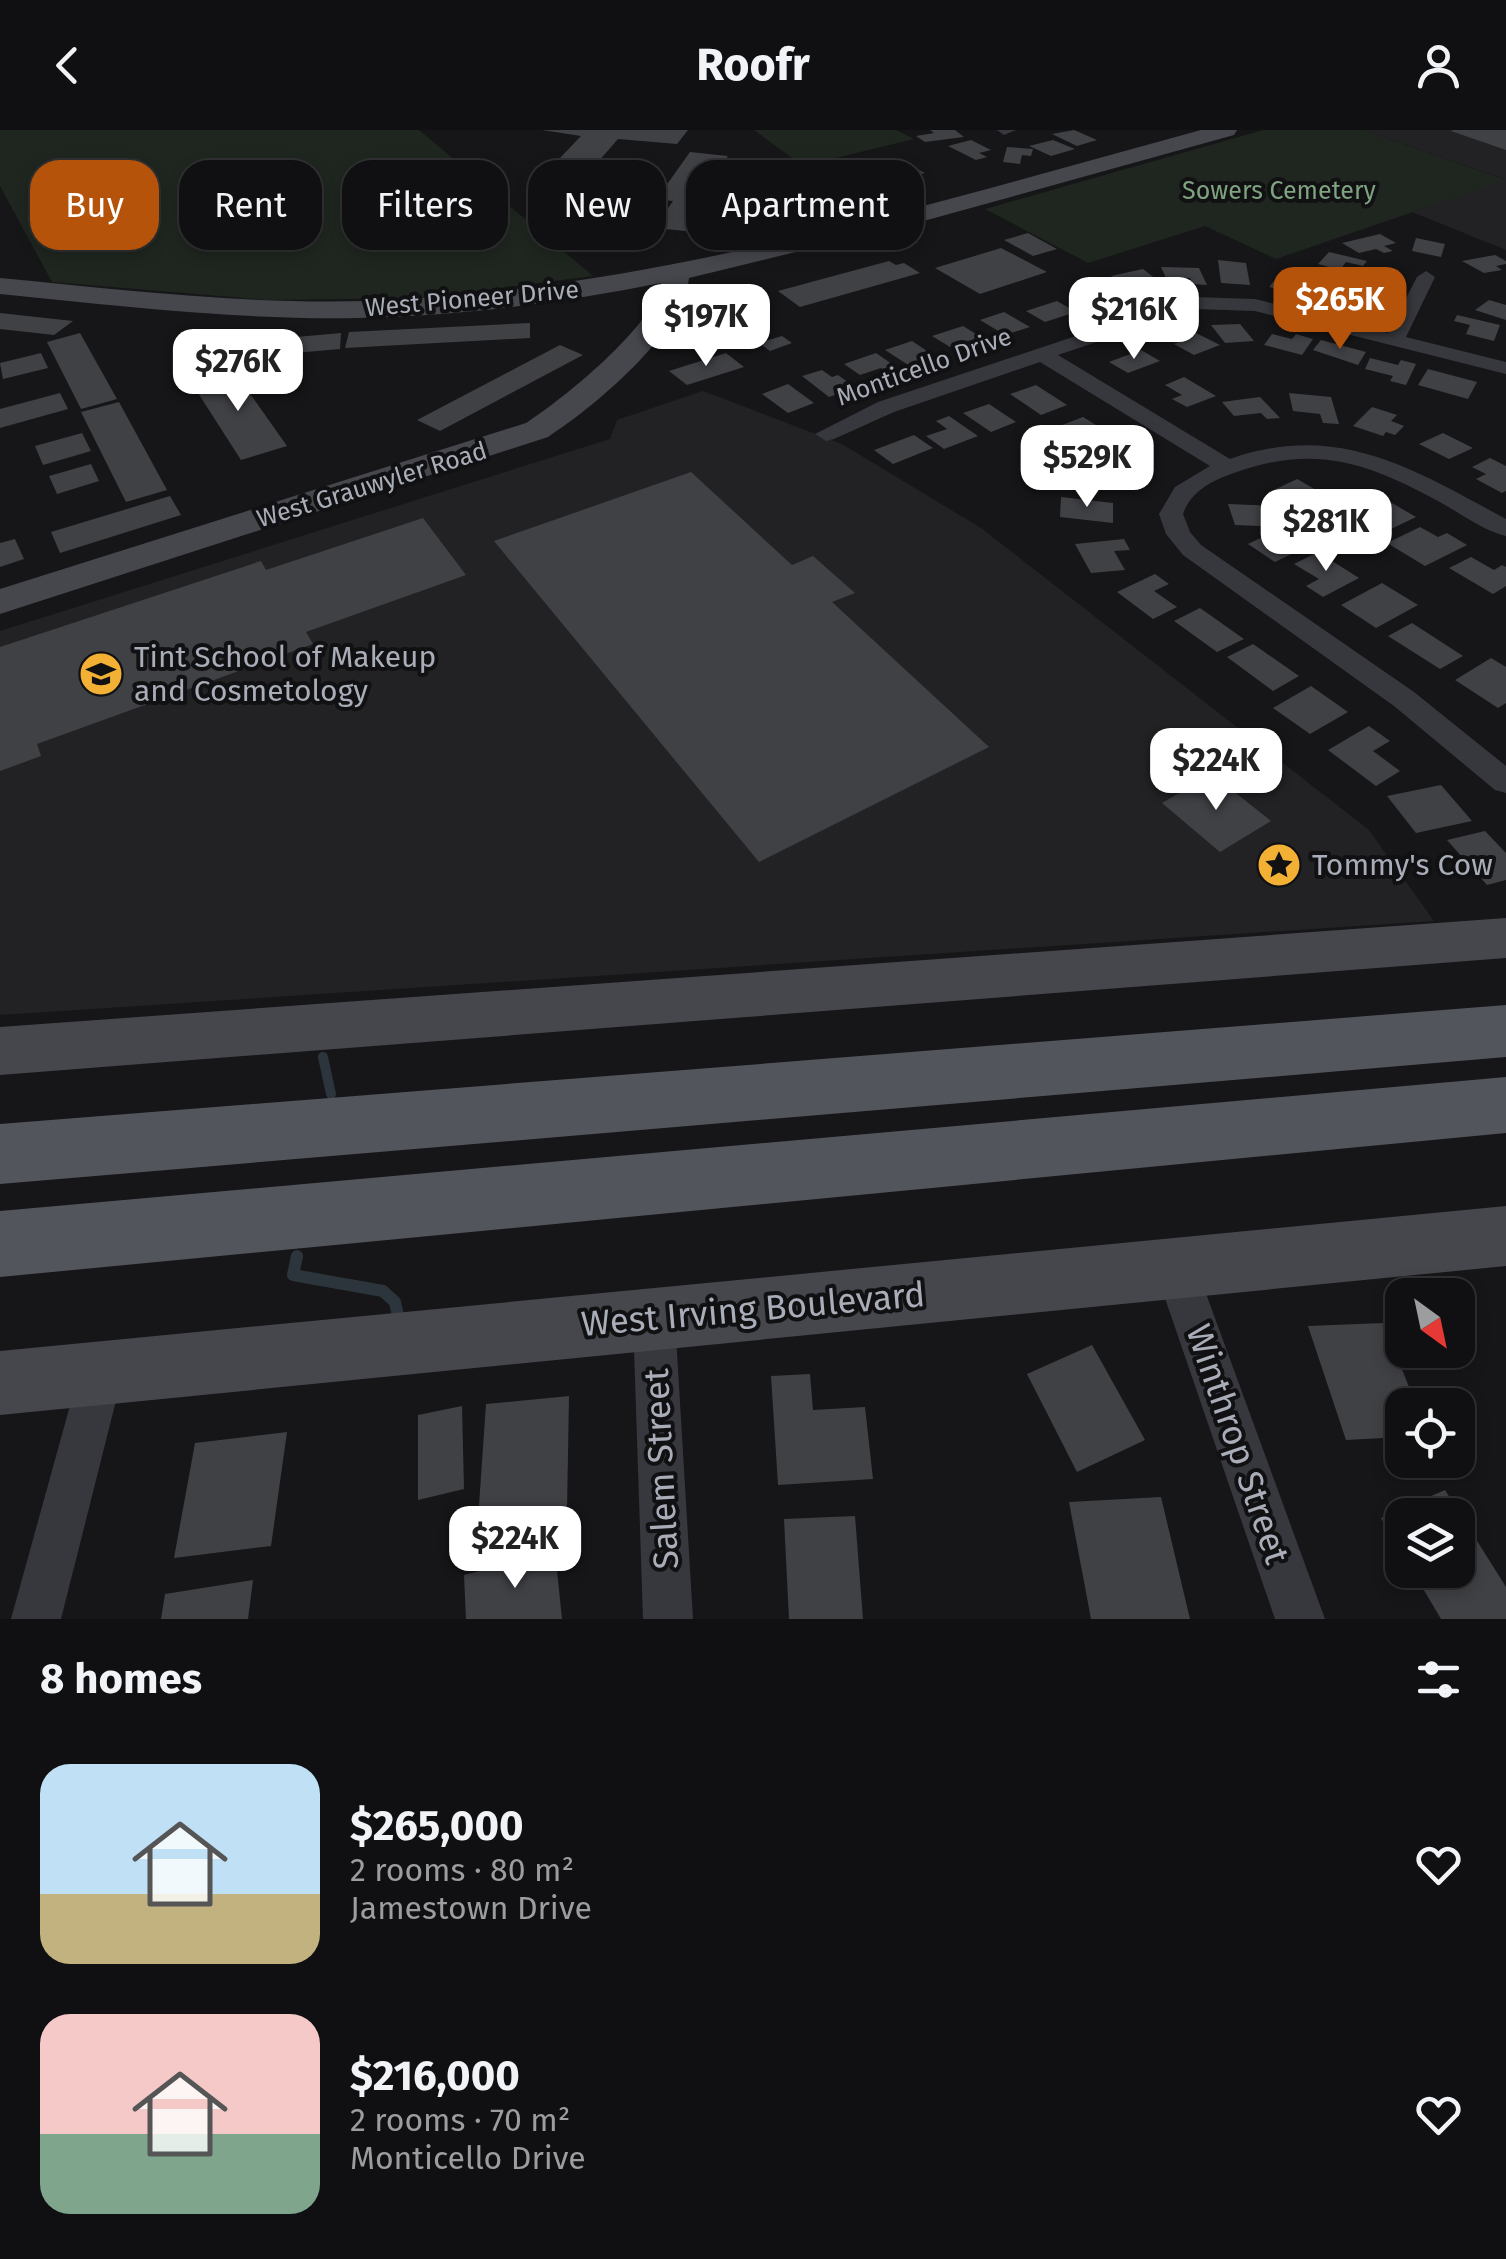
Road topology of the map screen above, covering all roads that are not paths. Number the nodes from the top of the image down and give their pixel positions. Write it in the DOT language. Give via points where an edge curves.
graph roads {
  1 [pos="1226,130"];
  2 [pos="676,274"];
  3 [pos="1426,277"];
  4 [pos="0,286"];
  5 [pos="1395,339"];
  6 [pos="1040,354"];
  7 [pos="1506,368"];
  8 [pos="826,434"];
  9 [pos="1227,467"];
  10 [pos="1506,529"];
  11 [pos="0,602"];
  12 [pos="1506,782"];
  13 [pos="1506,938"];
  14 [pos="1506,1030"];
  15 [pos="0,1051"];
  16 [pos="1506,1105"];
  17 [pos="0,1154"];
  18 [pos="1506,1236"];
  19 [pos="0,1244"];
  20 [pos="1176,1269"];
  21 [pos="654,1319"];
  22 [pos="101,1373"];
  23 [pos="0,1383"];
  24 [pos="36,1619"];
  25 [pos="668,1619"];
  26 [pos="1300,1619"];
  1 -- 2 [label="main road, West Pioneer Drive"];
  2 -- 4 [label="main road, West Pioneer Drive" via="498,300 366,310 170,305"];
  2 -- 11 [label="main road, West Grauwyler Road" via="667,308 592,391 537,430"];
  3 -- 5 [label="street"];
  5 -- 6 [label="street, Monticello Drive" via="1255,305 1213,302 1163,310"];
  5 -- 7 [label="street, Monticello Drive"];
  6 -- 8 [label="street, Monticello Drive"];
  6 -- 9 [label="street"];
  9 -- 10 [label="street" via="1264,452 1342,450"];
  9 -- 12 [label="street" via="1182,491 1173,504 1173,524 1192,550 1404,699"];
  13 -- 15 [label="main road"];
  14 -- 17 [label="main road"];
  16 -- 19 [label="main road"];
  18 -- 20 [label="main road, West Irving Boulevard"];
  20 -- 21 [label="main road, West Irving Boulevard"];
  20 -- 26 [label="street, Winthrop Street"];
  21 -- 22 [label="main road, West Irving Boulevard"];
  21 -- 25 [label="street, Salem Street"];
  22 -- 23 [label="main road, West Irving Boulevard"];
  22 -- 24 [label="street"];
}
